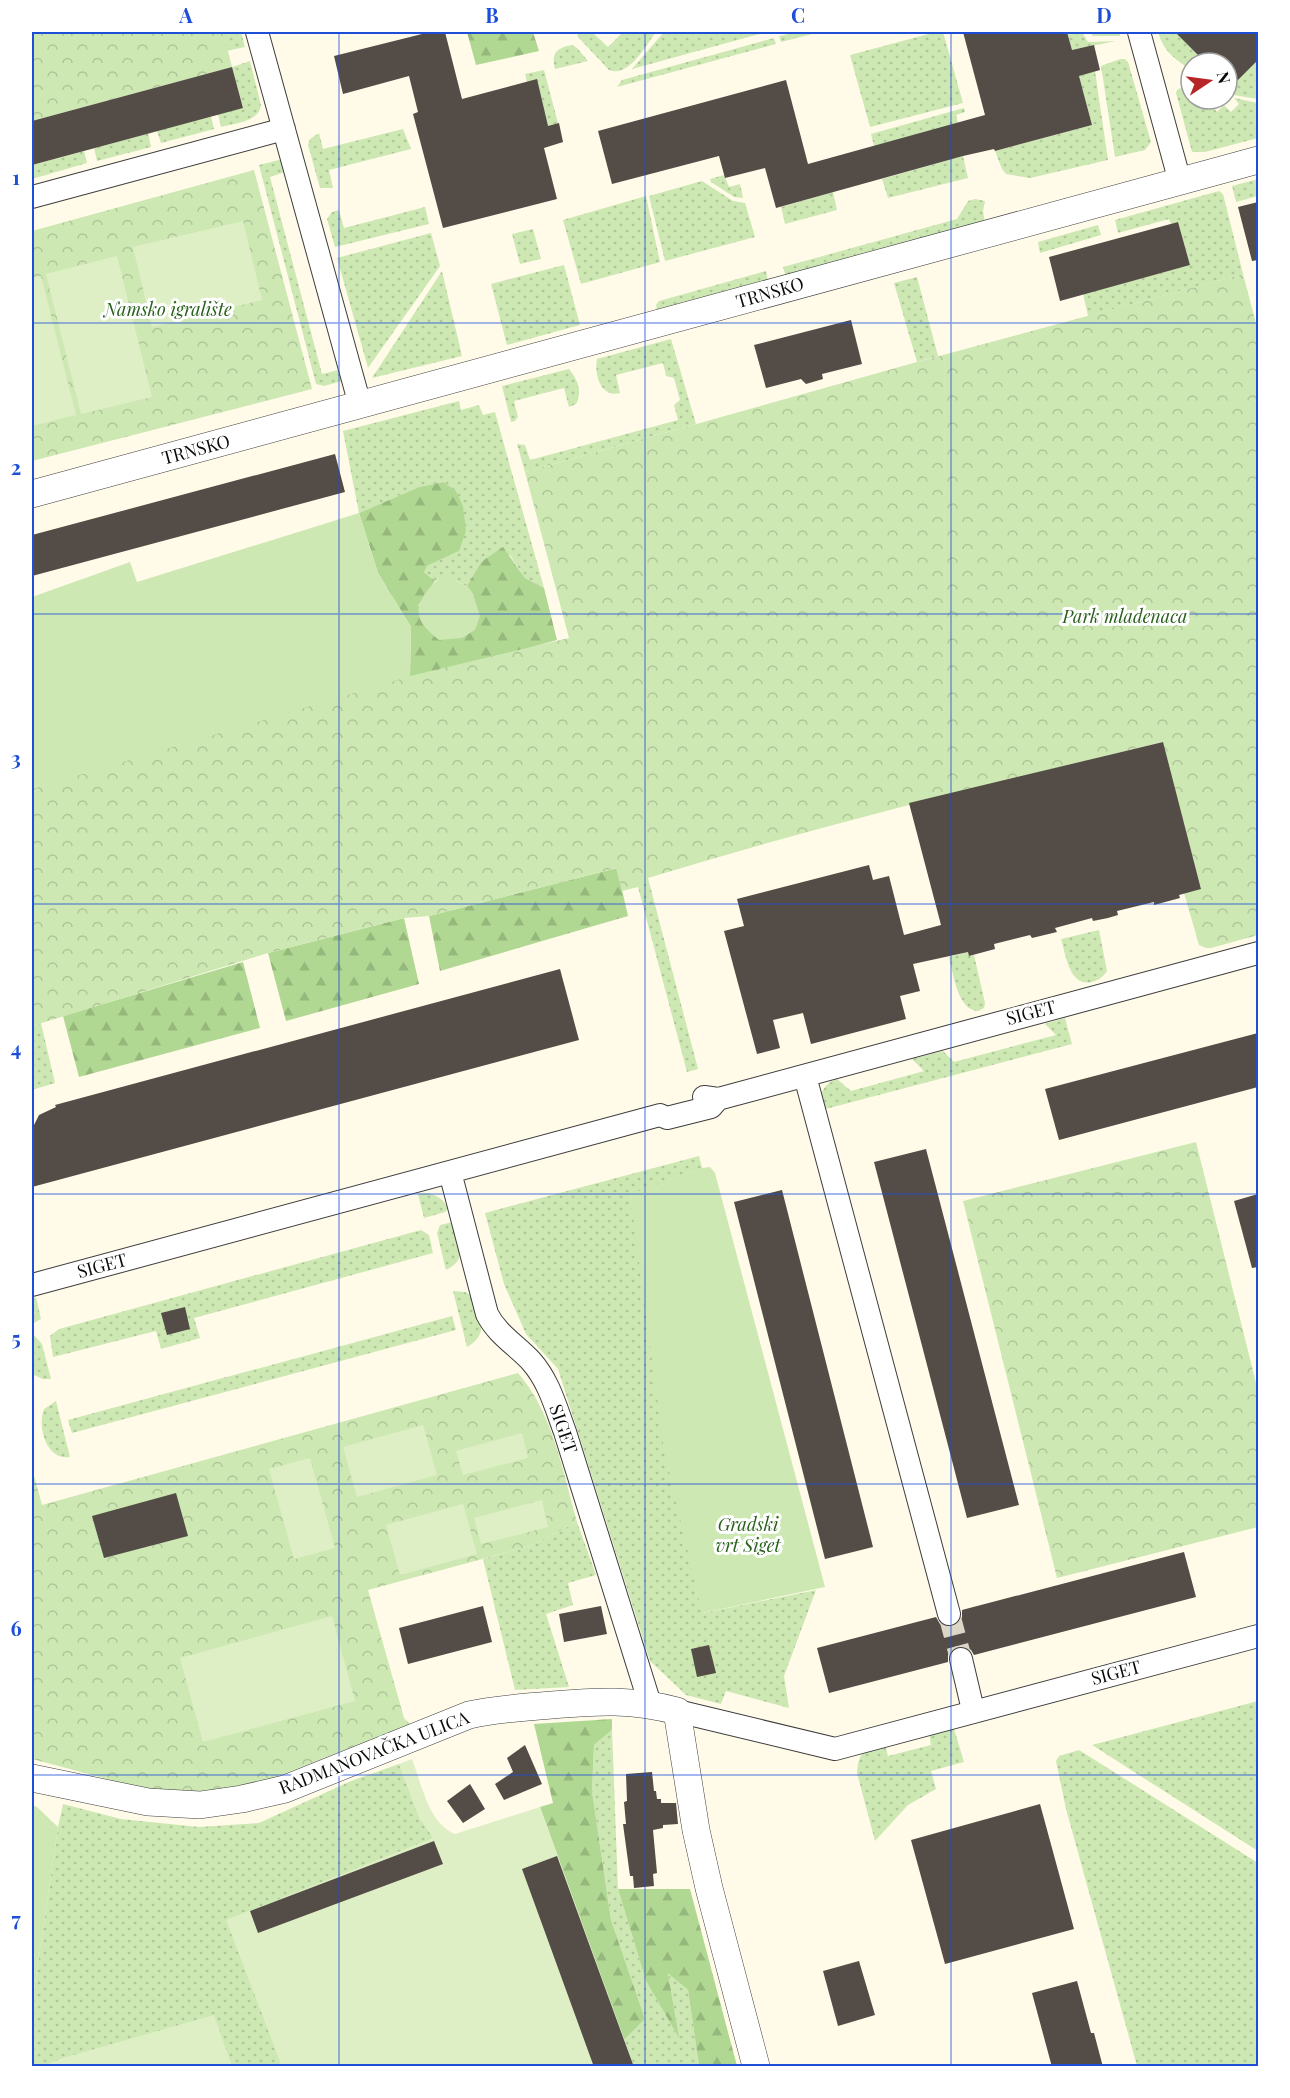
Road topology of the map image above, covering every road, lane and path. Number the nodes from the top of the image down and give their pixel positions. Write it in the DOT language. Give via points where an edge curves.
graph roads {
  1 [pos="257,32"];
  2 [pos="1139,32"];
  3 [pos="284,129"];
  4 [pos="1258,160"];
  5 [pos="1180,182"];
  6 [pos="32,197"];
  7 [pos="360,405"];
  8 [pos="32,494"];
  9 [pos="1258,953"];
  10 [pos="805,1076"];
  11 [pos="450,1172"];
  12 [pos="32,1285"];
  13 [pos="949,1614"];
  14 [pos="1258,1636"];
  15 [pos="961,1659"];
  16 [pos="651,1704"];
  17 [pos="974,1710"];
  18 [pos="677,1711"];
  19 [pos="32,1778"];
  20 [pos="756,2067"];
  1 -- 3 [label="street"];
  2 -- 5 [label="street"];
  3 -- 6 [label="street"];
  3 -- 7 [label="street"];
  4 -- 5 [label="street, TRNSKO"];
  5 -- 7 [label="street, TRNSKO"];
  7 -- 8 [label="street, TRNSKO"];
  9 -- 10 [label="street, SIGET"];
  10 -- 11 [label="street, SIGET" via="718,1099 711,1107 667,1118 660,1115"];
  10 -- 13 [label="street"];
  11 -- 12 [label="street, SIGET"];
  11 -- 16 [label="street, SIGET" via="487,1314 493,1327 532,1362 552,1396"];
  14 -- 17 [label="street, SIGET"];
  15 -- 17 [label="street"];
  16 -- 18 [label="street, RADMANOVAČKA ULICA"];
  16 -- 19 [label="street, RADMANOVAČKA ULICA" via="609,1701 508,1708 469,1715 285,1789 242,1799 200,1804 148,1802"];
  17 -- 18 [label="street, SIGET" via="835,1749"];
  18 -- 20 [label="street" via="696,1830"];
}
